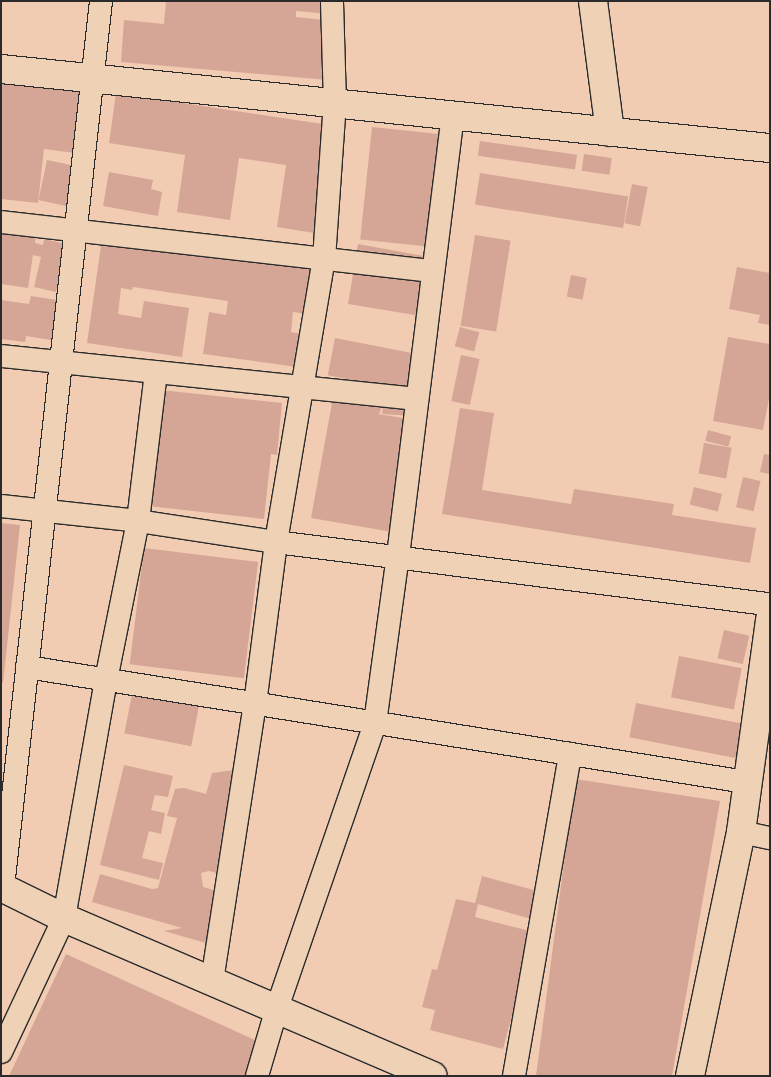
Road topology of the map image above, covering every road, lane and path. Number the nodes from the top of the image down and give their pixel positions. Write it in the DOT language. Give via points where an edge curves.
graph roads {
  1 [pos="101,1"];
  2 [pos="332,1"];
  3 [pos="594,1"];
  4 [pos="1,68"];
  5 [pos="93,78"];
  6 [pos="336,103"];
  7 [pos="452,116"];
  8 [pos="610,132"];
  9 [pos="770,148"];
  10 [pos="1,222"];
  11 [pos="75,231"];
  12 [pos="324,259"];
  13 [pos="432,271"];
  14 [pos="1,356"];
  15 [pos="61,362"];
  16 [pos="156,372"];
  17 [pos="304,387"];
  18 [pos="416,399"];
  19 [pos="1,506"];
  20 [pos="44,511"];
  21 [pos="138,521"];
  22 [pos="276,542"];
  23 [pos="398,556"];
  24 [pos="770,604"];
  25 [pos="770,619"];
  26 [pos="27,667"];
  27 [pos="106,680"];
  28 [pos="255,704"];
  29 [pos="374,723"];
  30 [pos="570,754"];
  31 [pos="746,782"];
  32 [pos="741,832"];
  33 [pos="770,838"];
  34 [pos="2,887"];
  35 [pos="64,918"];
  36 [pos="212,981"];
  37 [pos="277,1008"];
  38 [pos="1,1052"];
  39 [pos="257,1076"];
  40 [pos="433,1076"];
  41 [pos="514,1076"];
  42 [pos="690,1076"];
  1 -- 5 [label="street"];
  2 -- 6 [label="street"];
  3 -- 8 [label="street"];
  4 -- 5 [label="street"];
  5 -- 6 [label="street"];
  5 -- 11 [label="street"];
  6 -- 7 [label="street"];
  6 -- 12 [label="street"];
  7 -- 8 [label="street"];
  7 -- 13 [label="street"];
  8 -- 9 [label="street"];
  10 -- 11 [label="street"];
  11 -- 12 [label="street"];
  11 -- 15 [label="street"];
  12 -- 13 [label="street"];
  12 -- 17 [label="street"];
  13 -- 18 [label="street"];
  14 -- 15 [label="street"];
  15 -- 16 [label="street"];
  15 -- 20 [label="street"];
  16 -- 17 [label="street"];
  16 -- 21 [label="street"];
  17 -- 18 [label="street"];
  17 -- 22 [label="street"];
  18 -- 23 [label="street"];
  19 -- 20 [label="street"];
  20 -- 21 [label="street"];
  20 -- 26 [label="street"];
  21 -- 22 [label="street"];
  21 -- 27 [label="street"];
  22 -- 23 [label="street"];
  22 -- 28 [label="street"];
  23 -- 24 [label="street"];
  23 -- 29 [label="street"];
  25 -- 31 [label="street"];
  26 -- 27 [label="street"];
  26 -- 34 [label="street"];
  27 -- 28 [label="street"];
  27 -- 35 [label="street"];
  28 -- 29 [label="street"];
  28 -- 36 [label="street"];
  29 -- 30 [label="street"];
  29 -- 37 [label="street"];
  30 -- 31 [label="street"];
  30 -- 41 [label="street"];
  31 -- 32 [label="street"];
  32 -- 33 [label="street"];
  32 -- 42 [label="street"];
  34 -- 35 [label="street"];
  35 -- 36 [label="street"];
  35 -- 38 [label="street"];
  36 -- 37 [label="street"];
  37 -- 39 [label="street"];
  37 -- 40 [label="street"];
}
